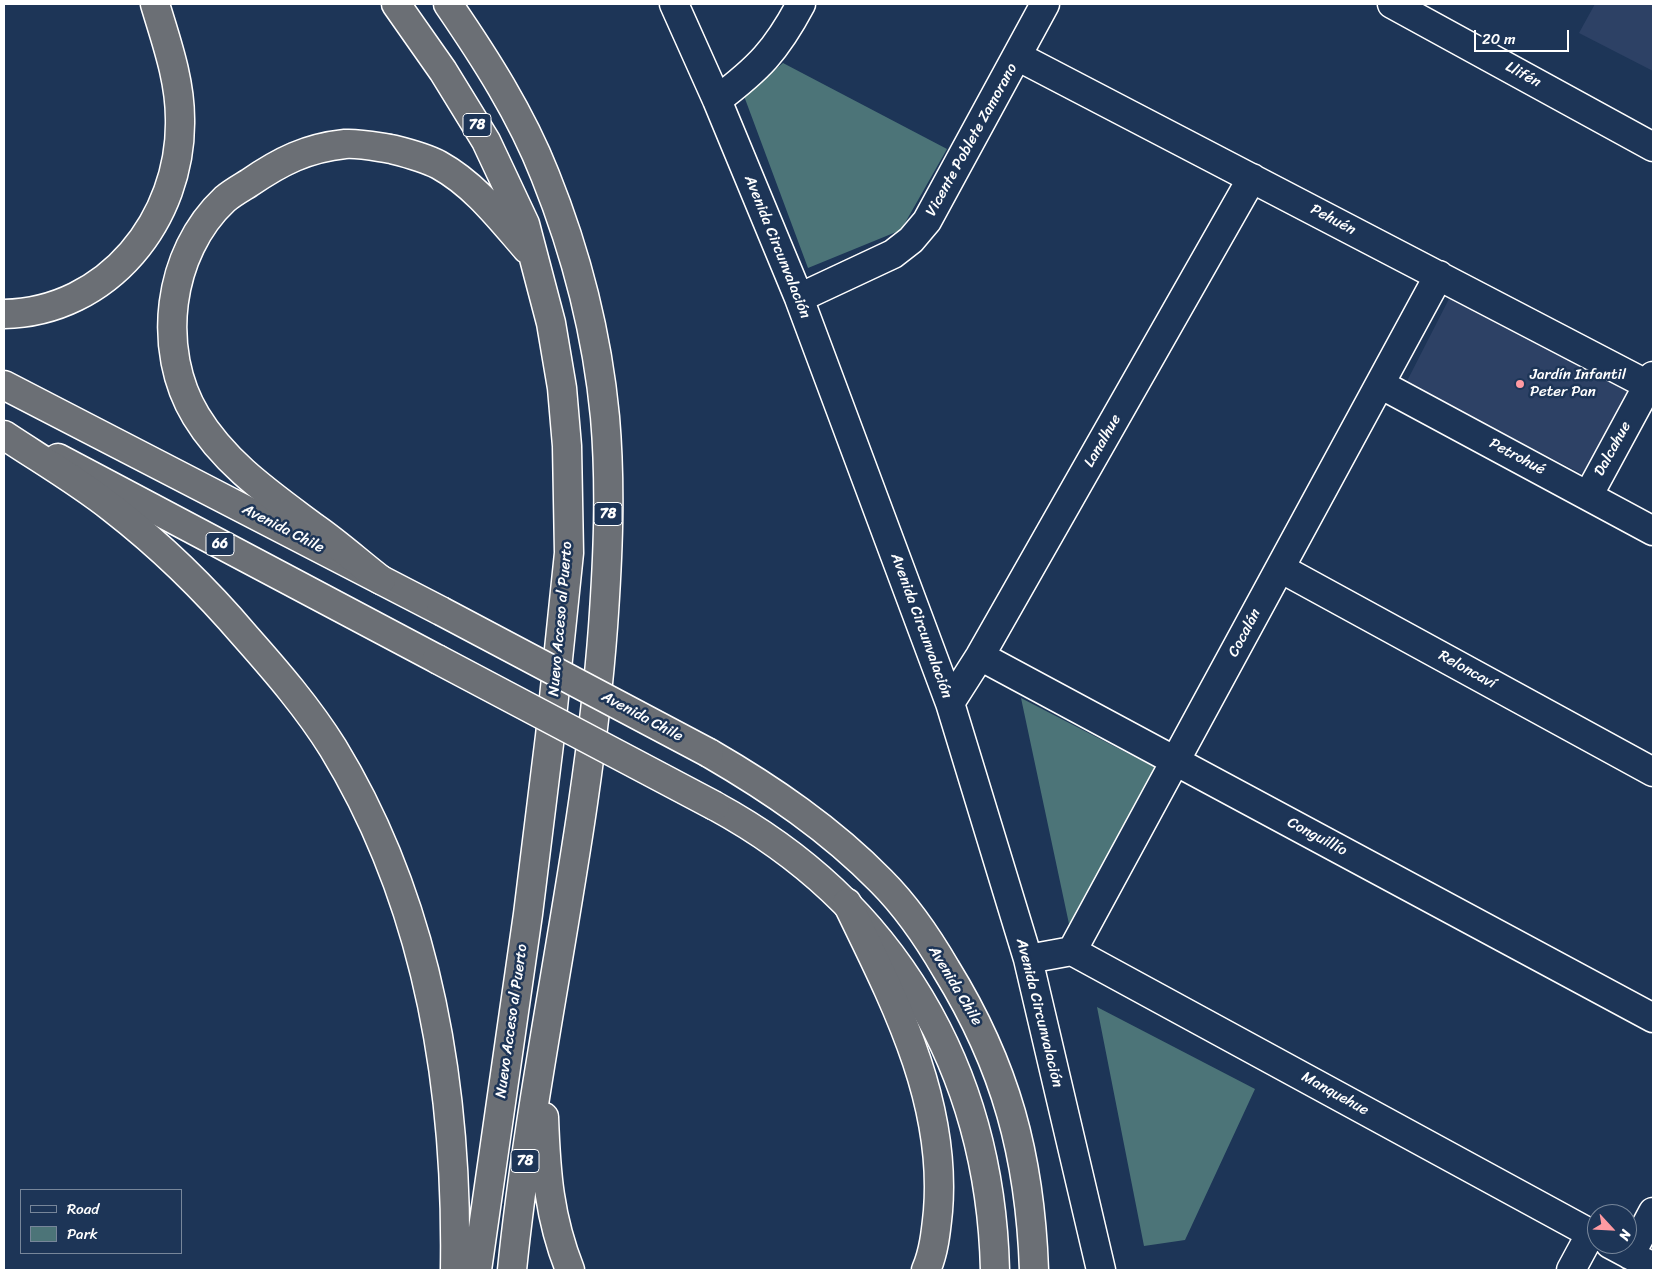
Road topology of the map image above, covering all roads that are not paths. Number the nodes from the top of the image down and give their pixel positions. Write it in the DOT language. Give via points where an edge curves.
graph roads {
  1 [pos="155,4"];
  2 [pos="396,4"];
  3 [pos="448,4"];
  4 [pos="674,4"];
  5 [pos="801,4"];
  6 [pos="1045,4"];
  7 [pos="1392,4"];
  8 [pos="1017,56"];
  9 [pos="717,100"];
  10 [pos="1653,147"];
  11 [pos="1252,178"];
  12 [pos="534,257"];
  13 [pos="1439,275"];
  14 [pos="799,298"];
  15 [pos="4,314"];
  16 [pos="1651,380"];
  17 [pos="1380,384"];
  18 [pos="4,385"];
  19 [pos="4,429"];
  20 [pos="4,435"];
  21 [pos="1588,496"];
  22 [pos="1653,530"];
  23 [pos="1280,568"];
  24 [pos="381,580"];
  25 [pos="980,656"];
  26 [pos="950,703"];
  27 [pos="1176,761"];
  28 [pos="1653,772"];
  29 [pos="847,902"];
  30 [pos="1072,951"];
  31 [pos="1028,959"];
  32 [pos="1653,1018"];
  33 [pos="542,1053"];
  34 [pos="1653,1212"];
  35 [pos="1637,1227"];
  36 [pos="1587,1231"];
  37 [pos="1602,1254"];
  38 [pos="454,1270"];
  39 [pos="477,1270"];
  40 [pos="512,1270"];
  41 [pos="570,1270"];
  42 [pos="926,1270"];
  43 [pos="995,1270"];
  44 [pos="1034,1270"];
  45 [pos="1101,1270"];
  46 [pos="1571,1270"];
  1 -- 15 [label="highway" via="173,63 180,117 176,168 159,215 125,260 84,293 34,312"];
  2 -- 12 [label="highway, Nuevo Acceso al Puerto / 78" via="443,70 486,140 510,189"];
  3 -- 33 [label="highway, 78" via="498,82 544,172 584,296 597,355 605,415 608,532 599,680 589,771"];
  4 -- 9 [label="street, Avenida Circunvalación"];
  5 -- 9 [label="street" via="772,52"];
  6 -- 8 [label="street, Vicente Poblete Zamorano"];
  7 -- 10 [label="street, Llifén"];
  8 -- 11 [label="street, Pehuén"];
  8 -- 14 [label="street, Vicente Poblete Zamorano" via="941,199 910,240 873,265"];
  9 -- 14 [label="street, Avenida Circunvalación"];
  11 -- 13 [label="street, Pehuén"];
  11 -- 25 [label="street, Lanalhue"];
  12 -- 24 [label="highway" via="484,200 465,182 438,165 407,153 347,144 294,156 270,167 225,199 202,228 183,264 175,293 172,329 182,389 196,415 211,438 252,480"];
  12 -- 39 [label="highway, Nuevo Acceso al Puerto / 78" via="552,323 562,388 567,446 569,552 528,914"];
  13 -- 16 [label="street, Pehuén"];
  13 -- 17 [label="street, Cocalán"];
  14 -- 26 [label="street, Avenida Circunvalación"];
  16 -- 21 [label="street, Dalcahue"];
  17 -- 21 [label="street, Petrohué"];
  17 -- 23 [label="street, Cocalán"];
  18 -- 24 [label="highway, Avenida Chile"];
  19 -- 29 [label="highway, 66, bridge" via="715,806 771,839"];
  20 -- 38 [label="highway" via="114,509 199,585 290,688 332,747 358,793 402,892 418,942 438,1030 449,1113"];
  21 -- 22 [label="street, Petrohué"];
  23 -- 27 [label="street, Cocalán"];
  23 -- 28 [label="street, Reloncaví"];
  24 -- 44 [label="highway, Avenida Chile, bridge" via="759,782 854,855 889,890 935,950 978,1023 994,1059 1007,1098 1027,1183"];
  25 -- 26 [label="street, Lanalhue"];
  25 -- 27 [label="street, Conguillío"];
  26 -- 31 [label="street, Avenida Circunvalación"];
  27 -- 30 [label="street, Cocalán"];
  27 -- 32 [label="street, Conguillío"];
  29 -- 42 [label="highway" via="895,1003 927,1092 936,1130 940,1190 936,1230"];
  29 -- 43 [label="highway" via="873,931 918,995 962,1084 975,1124 990,1198"];
  30 -- 31 [label="street"];
  30 -- 36 [label="street, Manquehue"];
  31 -- 45 [label="street, Avenida Circunvalación"];
  33 -- 40 [label="highway, 78"];
  33 -- 41 [label="highway" via="553,1222"];
  34 -- 35 [label="street"];
  37 -- 46 [label="street"];
}
